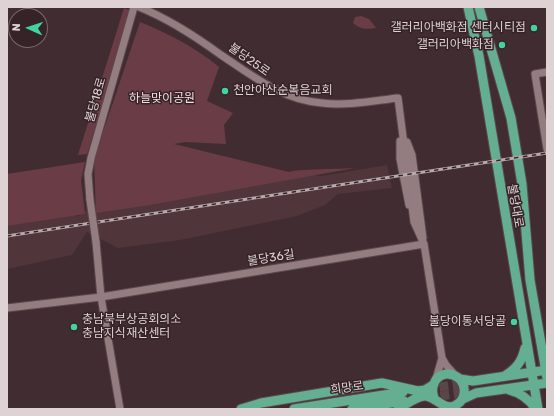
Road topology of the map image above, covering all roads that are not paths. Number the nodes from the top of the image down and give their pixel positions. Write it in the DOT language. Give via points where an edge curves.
graph roads {
  1 [pos="134,7"];
  2 [pos="140,7"];
  3 [pos="468,7"];
  4 [pos="479,7"];
  5 [pos="547,72"];
  6 [pos="402,126"];
  7 [pos="547,149"];
  8 [pos="424,244"];
  9 [pos="101,297"];
  10 [pos="7,308"];
  11 [pos="540,338"];
  12 [pos="526,344"];
  13 [pos="547,348"];
  14 [pos="442,358"];
  15 [pos="531,372"];
  16 [pos="546,373"];
  17 [pos="504,376"];
  18 [pos="458,377"];
  19 [pos="434,382"];
  20 [pos="547,383"];
  21 [pos="533,385"];
  22 [pos="506,389"];
  23 [pos="462,399"];
  24 [pos="435,400"];
  25 [pos="120,409"];
  26 [pos="241,409"];
  27 [pos="294,409"];
  28 [pos="352,409"];
  29 [pos="398,409"];
  30 [pos="537,409"];
  1 -- 9 [label="street, 불당18로, bridge" via="88,174"];
  2 -- 6 [label="street, 불당25로" via="178,26 264,85 293,97 320,103 342,104 398,98"];
  3 -- 12 [label="main road, 불당대로"];
  4 -- 11 [label="main road, 불당대로" via="511,118 522,184 530,272"];
  5 -- 7 [label="street" via="536,74"];
  6 -- 8 [label="street" via="412,155"];
  6 -- 8 [label="street" via="414,222"];
  8 -- 9 [label="street, 불당36길"];
  8 -- 14 [label="street"];
  9 -- 10 [label="street, 불당36길"];
  9 -- 25 [label="street, 불당18로"];
  11 -- 13 [label="main road"];
  11 -- 16 [label="main road, 불당대로"];
  12 -- 15 [label="main road, 불당대로"];
  12 -- 17 [label="main road" via="523,358 515,369"];
  14 -- 18 [label="street"];
  14 -- 19 [label="street"];
  15 -- 16 [label="main road"];
  15 -- 17 [label="main road"];
  15 -- 21 [label="main road, 불당대로"];
  17 -- 18 [label="main road" via="473,381"];
  18 -- 19 [label="main road" via="445,374"];
  18 -- 23 [label="main road" via="464,388"];
  19 -- 24 [label="main road" via="432,390"];
  19 -- 26 [label="main road" via="425,390 418,391 382,383 261,403"];
  20 -- 21 [label="main road"];
  21 -- 22 [label="main road"];
  21 -- 30 [label="main road, 불당대로"];
  22 -- 23 [label="main road" via="470,394"];
  22 -- 30 [label="main road" via="519,393"];
  23 -- 24 [label="main road" via="449,407"];
  24 -- 29 [label="main road" via="427,396"];
  27 -- 28 [label="main road, 희망로" via="404,397"];
}
